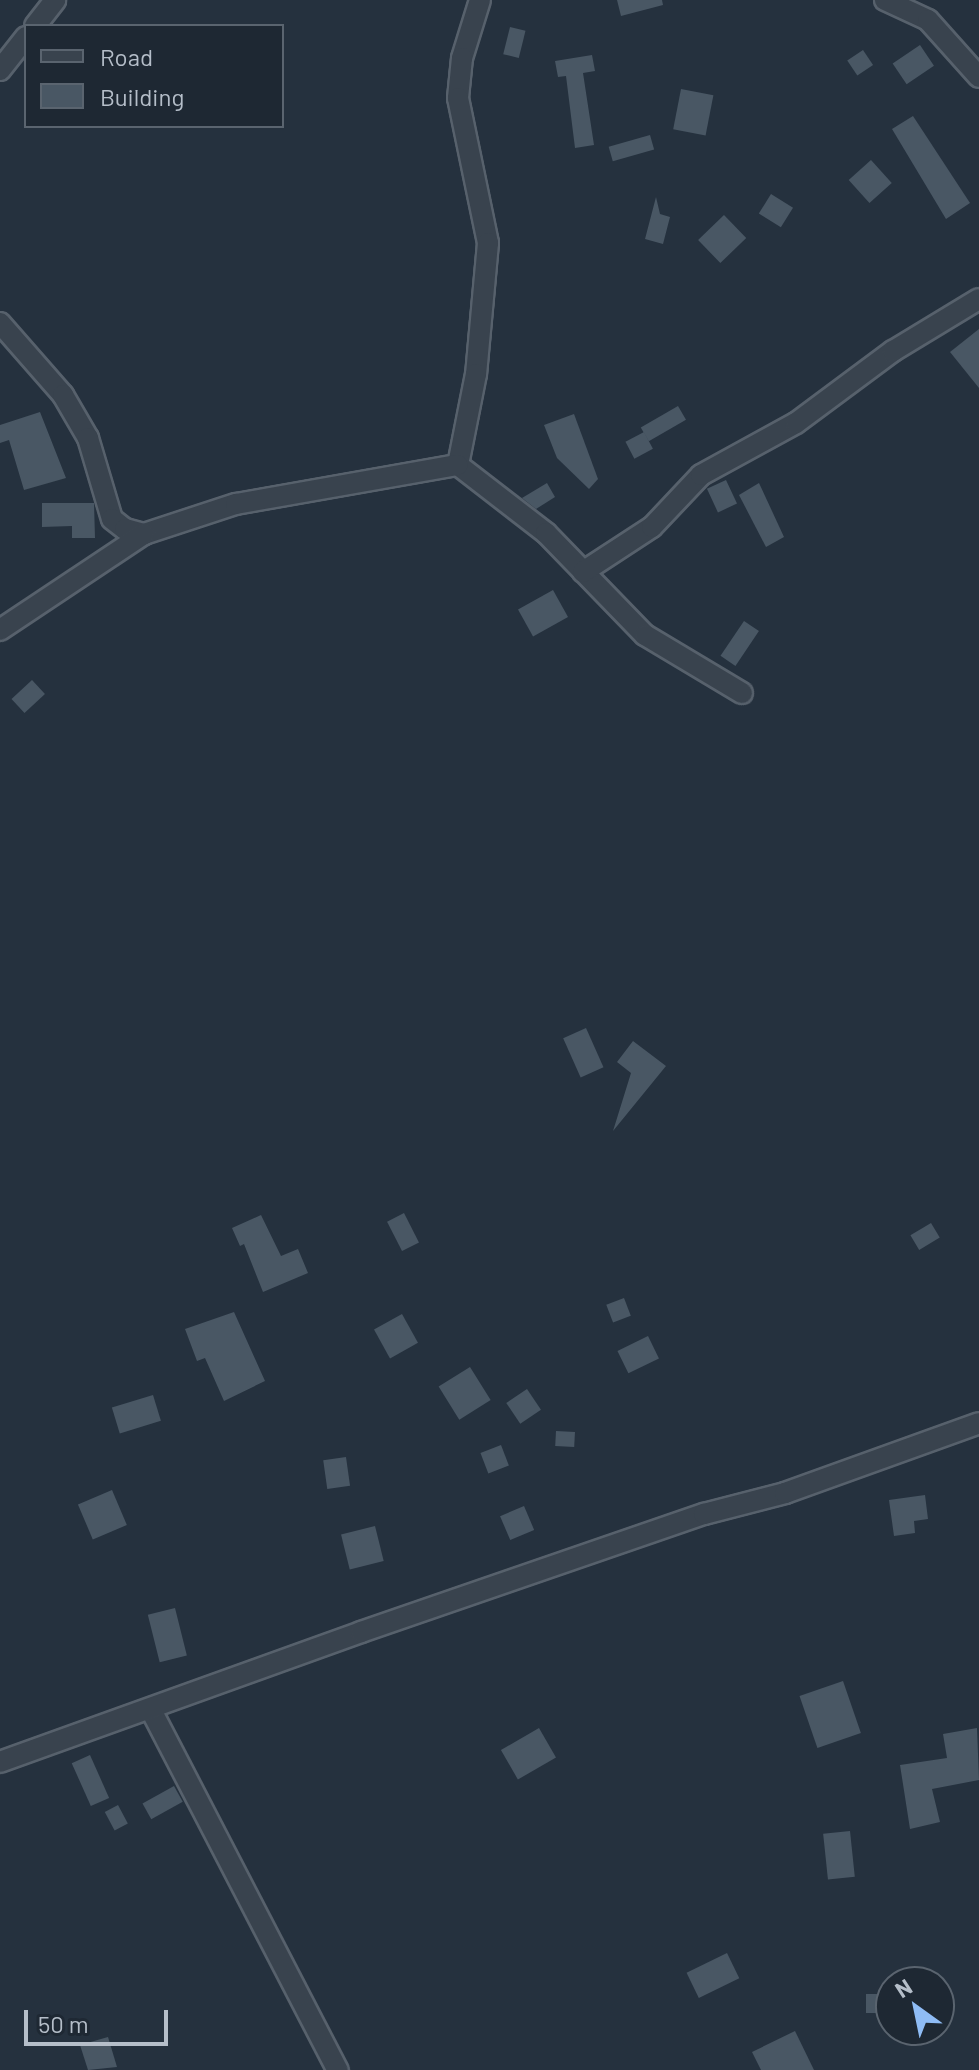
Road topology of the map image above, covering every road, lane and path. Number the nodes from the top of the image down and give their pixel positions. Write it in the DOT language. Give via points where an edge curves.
graph roads {
  1 [pos="55,0"];
  2 [pos="480,0"];
  3 [pos="885,0"];
  4 [pos="37,24"];
  5 [pos="24,40"];
  6 [pos="0,70"];
  7 [pos="979,77"];
  8 [pos="979,299"];
  9 [pos="0,323"];
  10 [pos="458,465"];
  11 [pos="144,534"];
  12 [pos="583,572"];
  13 [pos="0,630"];
  14 [pos="742,693"];
  15 [pos="979,1423"];
  16 [pos="151,1710"];
  17 [pos="0,1762"];
  18 [pos="338,2070"];
  1 -- 4 [label="street"];
  2 -- 10 [label="street" via="462,58 458,98 488,254 476,374"];
  3 -- 7 [label="street" via="928,20"];
  5 -- 6 [label="street"];
  8 -- 12 [label="street" via="893,351 796,423 701,475 652,527"];
  9 -- 11 [label="street" via="63,395 88,438 112,519"];
  10 -- 11 [label="street" via="236,504"];
  10 -- 12 [label="street" via="546,533"];
  11 -- 13 [label="street"];
  12 -- 14 [label="street" via="645,635"];
  15 -- 16 [label="street" via="785,1493 704,1514 361,1632"];
  16 -- 17 [label="street"];
  16 -- 18 [label="street"];
}
